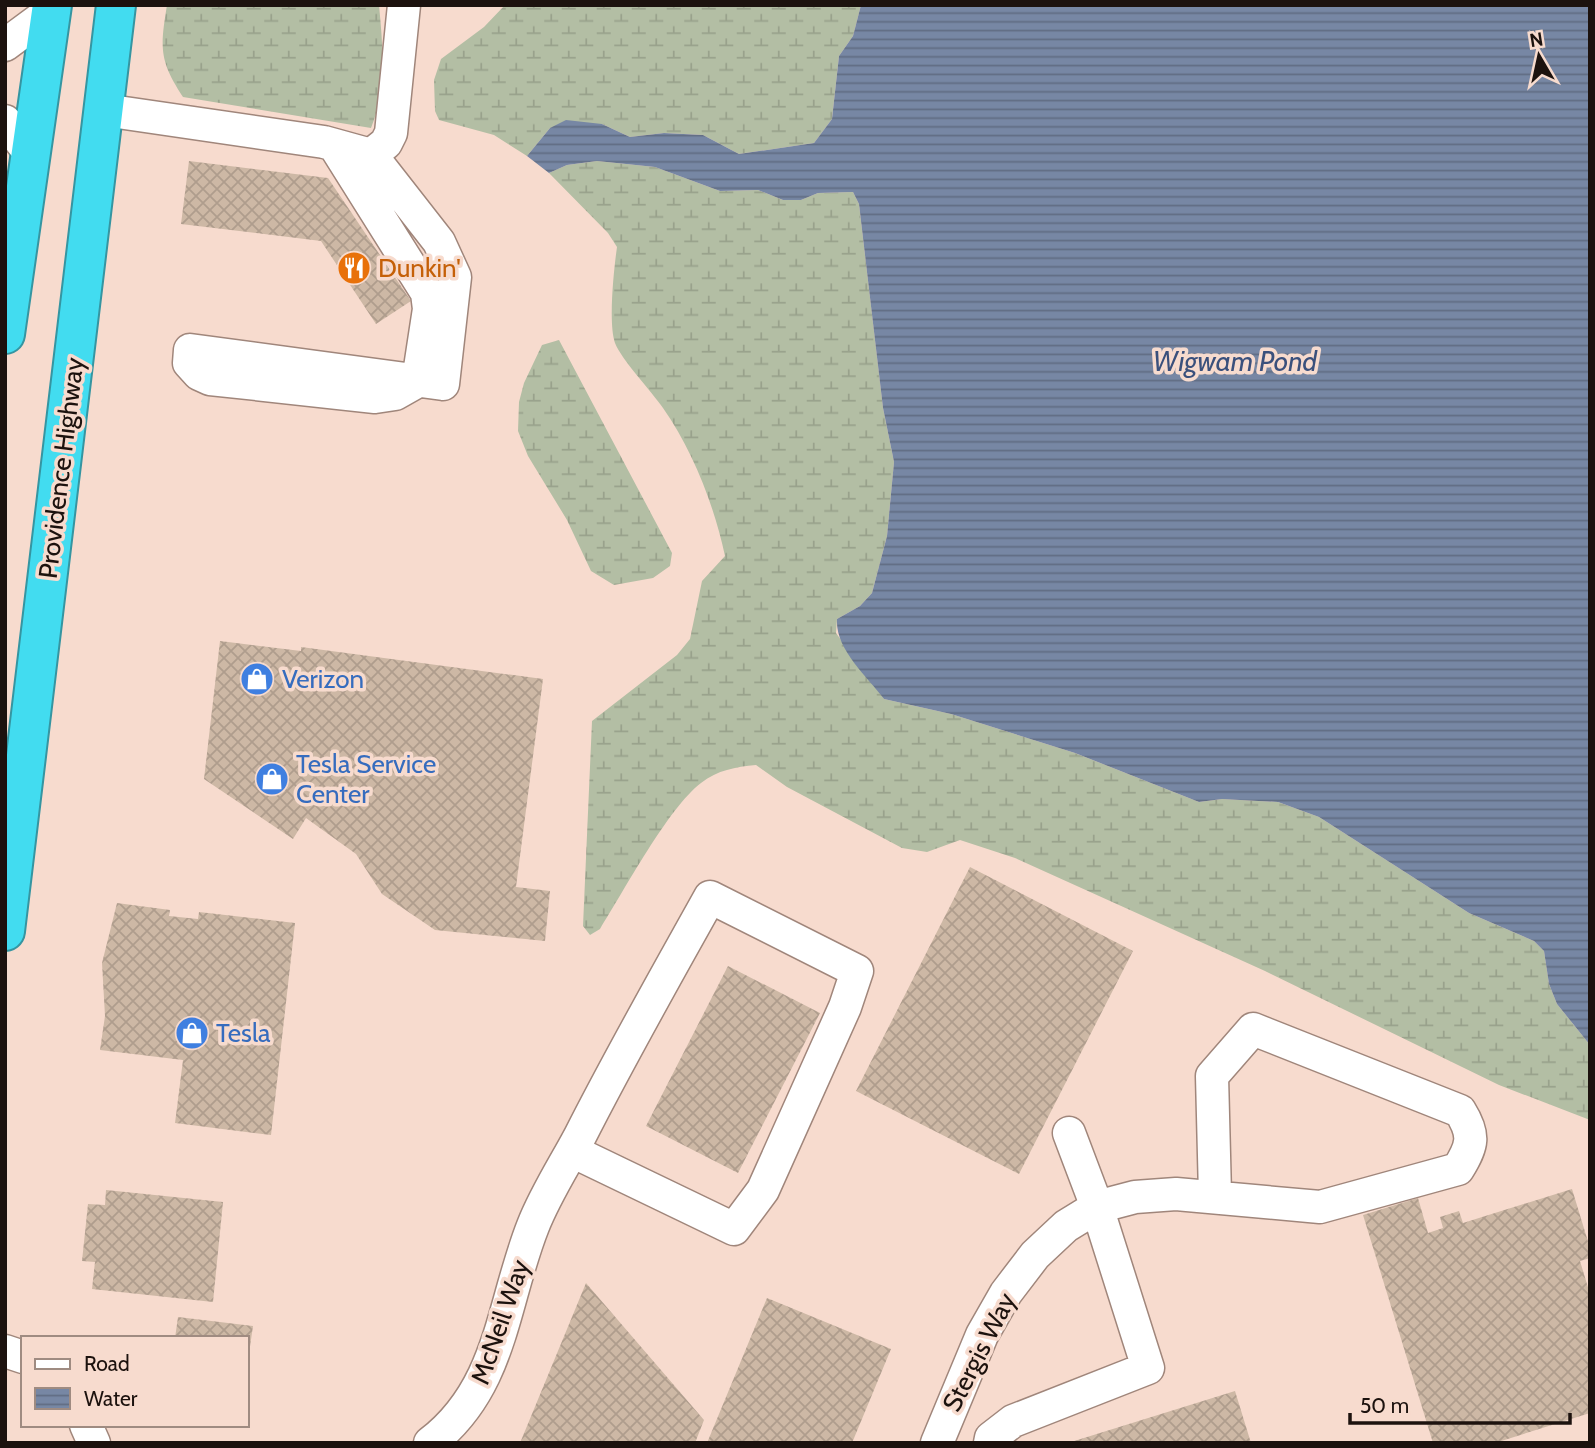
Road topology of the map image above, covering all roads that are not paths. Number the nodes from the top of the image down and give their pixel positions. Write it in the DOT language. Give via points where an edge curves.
graph roads {
  1 [pos="116,5"];
  2 [pos="404,5"];
  3 [pos="52,8"];
  4 [pos="5,44"];
  5 [pos="104,110"];
  6 [pos="5,121"];
  7 [pos="334,145"];
  8 [pos="370,155"];
  9 [pos="32,156"];
  10 [pos="5,334"];
  11 [pos="190,350"];
  12 [pos="418,381"];
  13 [pos="5,931"];
  14 [pos="1069,1133"];
  15 [pos="572,1151"];
  16 [pos="1215,1195"];
  17 [pos="1097,1207"];
  18 [pos="87,1427"];
  19 [pos="939,1435"];
  20 [pos="991,1440"];
  21 [pos="94,1443"];
  22 [pos="430,1443"];
  1 -- 5 [label="highway, Providence Highway"];
  2 -- 8 [label="street" via="391,133"];
  3 -- 4 [label="street"];
  3 -- 9 [label="highway"];
  5 -- 7 [label="street"];
  5 -- 13 [label="highway, Providence Highway"];
  6 -- 9 [label="street"];
  7 -- 8 [label="street"];
  7 -- 12 [label="street" via="427,293 429,309"];
  8 -- 12 [label="street" via="439,242 455,277 443,384"];
  9 -- 10 [label="highway"];
  11 -- 12 [label="street" via="189,363 210,379 375,397 395,394"];
  14 -- 17 [label="street"];
  15 -- 15 [label="street, McNeil Way" via="710,897 857,971 763,1190 734,1229"];
  15 -- 22 [label="street, McNeil Way" via="533,1226 494,1355 476,1394 450,1427"];
  16 -- 16 [label="street, Stergis Way" via="1212,1076 1253,1030 1460,1111 1472,1130 1469,1152 1458,1169 1320,1207"];
  16 -- 17 [label="street, Stergis Way" via="1135,1197"];
  17 -- 19 [label="street, Stergis Way" via="1066,1226 1035,1255 1006,1293 982,1335"];
  17 -- 20 [label="street" via="1148,1368 1013,1420"];
  18 -- 21 [label="street"];
  19 -- 20 [label="street"];
}
